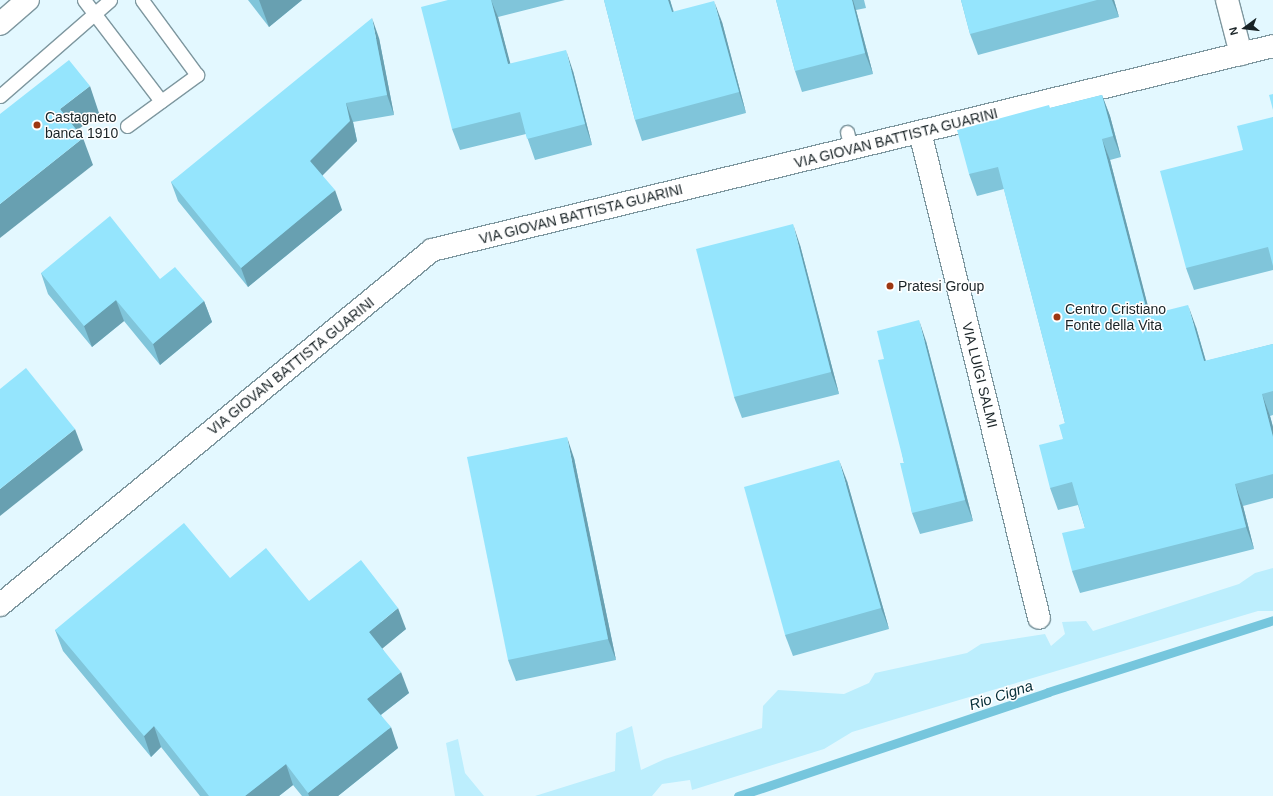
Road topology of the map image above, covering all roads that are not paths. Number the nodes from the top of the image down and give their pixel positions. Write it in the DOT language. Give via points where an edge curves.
graph roads {
  1 [pos="28,0"];
  2 [pos="84,0"];
  3 [pos="110,0"];
  4 [pos="142,0"];
  5 [pos="1227,0"];
  6 [pos="94,14"];
  7 [pos="0,24"];
  8 [pos="1273,46"];
  9 [pos="1241,54"];
  10 [pos="0,96"];
  11 [pos="161,101"];
  12 [pos="128,126"];
  13 [pos="920,132"];
  14 [pos="0,605"];
  15 [pos="1039,618"];
  1 -- 7 [label="street"];
  2 -- 6 [label="lane"];
  3 -- 6 [label="lane"];
  4 -- 11 [label="lane" via="197,75"];
  5 -- 9 [label="street"];
  6 -- 10 [label="lane"];
  6 -- 11 [label="lane"];
  8 -- 9 [label="street, VIA GIOVAN BATTISTA GUARINI"];
  9 -- 13 [label="street, VIA GIOVAN BATTISTA GUARINI"];
  11 -- 12 [label="lane"];
  13 -- 14 [label="street, VIA GIOVAN BATTISTA GUARINI" via="849,140 432,250"];
  13 -- 15 [label="street, VIA LUIGI SALMI"];
}
